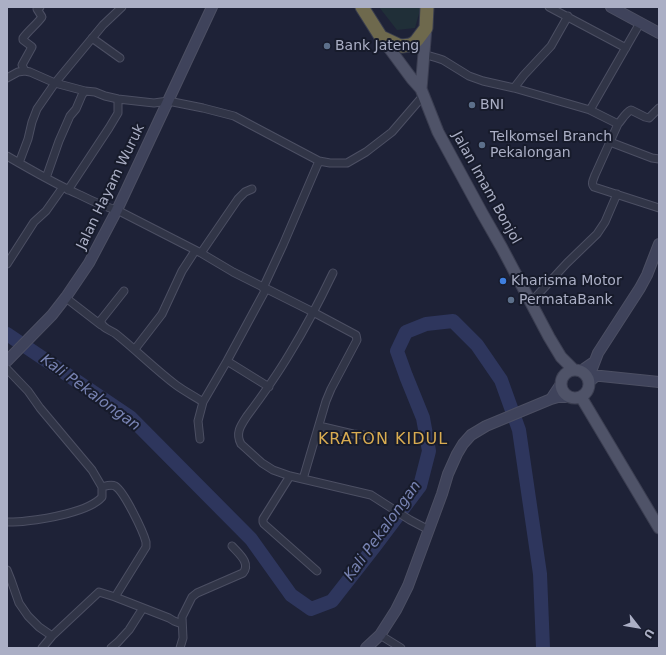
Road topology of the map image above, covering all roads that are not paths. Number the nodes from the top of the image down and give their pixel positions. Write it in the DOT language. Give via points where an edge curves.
graph roads {
  1 [pos="122,7"];
  2 [pos="212,7"];
  3 [pos="362,7"];
  4 [pos="427,7"];
  5 [pos="549,7"];
  6 [pos="611,7"];
  7 [pos="37,8"];
  8 [pos="568,16"];
  9 [pos="640,23"];
  10 [pos="426,28"];
  11 [pos="659,33"];
  12 [pos="382,37"];
  13 [pos="92,38"];
  14 [pos="626,48"];
  15 [pos="423,54"];
  16 [pos="120,58"];
  17 [pos="25,71"];
  18 [pos="7,78"];
  19 [pos="55,83"];
  20 [pos="514,88"];
  21 [pos="85,91"];
  22 [pos="422,93"];
  23 [pos="118,99"];
  24 [pos="168,101"];
  25 [pos="659,108"];
  26 [pos="590,110"];
  27 [pos="618,124"];
  28 [pos="610,142"];
  29 [pos="7,156"];
  30 [pos="659,159"];
  31 [pos="319,161"];
  32 [pos="19,163"];
  33 [pos="46,178"];
  34 [pos="66,189"];
  35 [pos="252,189"];
  36 [pos="617,194"];
  37 [pos="659,208"];
  38 [pos="117,210"];
  39 [pos="659,244"];
  40 [pos="198,252"];
  41 [pos="7,264"];
  42 [pos="334,272"];
  43 [pos="265,289"];
  44 [pos="124,291"];
  45 [pos="66,298"];
  46 [pos="531,302"];
  47 [pos="313,312"];
  48 [pos="101,324"];
  49 [pos="135,349"];
  50 [pos="561,357"];
  51 [pos="7,361"];
  52 [pos="227,361"];
  53 [pos="7,369"];
  54 [pos="583,376"];
  55 [pos="658,380"];
  56 [pos="562,382"];
  57 [pos="269,387"];
  58 [pos="569,397"];
  59 [pos="581,397"];
  60 [pos="551,399"];
  61 [pos="202,402"];
  62 [pos="319,426"];
  63 [pos="384,438"];
  64 [pos="200,439"];
  65 [pos="290,476"];
  66 [pos="303,479"];
  67 [pos="102,487"];
  68 [pos="7,522"];
  69 [pos="659,528"];
  70 [pos="429,530"];
  71 [pos="232,546"];
  72 [pos="7,570"];
  73 [pos="317,571"];
  74 [pos="115,597"];
  75 [pos="143,608"];
  76 [pos="182,624"];
  77 [pos="380,635"];
  78 [pos="52,636"];
  79 [pos="42,648"];
  80 [pos="111,648"];
  81 [pos="180,648"];
  82 [pos="366,648"];
  83 [pos="401,648"];
  1 -- 13 [label="street"];
  2 -- 24 [label="street, Jalan Hayam Wuruk"];
  3 -- 12 [label="highway"];
  4 -- 10 [label="highway"];
  5 -- 8 [label="street"];
  6 -- 9 [label="street"];
  7 -- 17 [label="street" via="42,17 23,38 32,47 22,65"];
  8 -- 14 [label="street"];
  8 -- 20 [label="street" via="551,46"];
  9 -- 11 [label="street"];
  9 -- 14 [label="street"];
  10 -- 12 [label="highway" via="410,45 398,45"];
  10 -- 15 [label="main road"];
  12 -- 22 [label="main road, Jalan Imam Bonjol"];
  13 -- 16 [label="street"];
  13 -- 19 [label="street"];
  14 -- 26 [label="street"];
  15 -- 20 [label="street" via="443,60 469,76"];
  15 -- 22 [label="main road"];
  17 -- 18 [label="street"];
  17 -- 19 [label="street"];
  19 -- 21 [label="street"];
  19 -- 32 [label="street" via="37,110"];
  20 -- 26 [label="street"];
  21 -- 23 [label="street"];
  21 -- 33 [label="street" via="58,141"];
  22 -- 31 [label="street" via="392,132 366,152 348,162"];
  22 -- 46 [label="main road, Jalan Imam Bonjol" via="438,132"];
  23 -- 24 [label="street" via="154,104"];
  23 -- 34 [label="street" via="118,113"];
  24 -- 31 [label="street" via="234,116"];
  24 -- 38 [label="street, Jalan Hayam Wuruk"];
  25 -- 27 [label="street" via="649,118 631,110"];
  26 -- 27 [label="street"];
  27 -- 28 [label="street"];
  28 -- 30 [label="street"];
  28 -- 36 [label="street" via="592,183 594,187"];
  29 -- 32 [label="street"];
  31 -- 43 [label="street"];
  32 -- 33 [label="street"];
  33 -- 34 [label="street"];
  34 -- 38 [label="street"];
  34 -- 41 [label="street" via="34,222"];
  35 -- 40 [label="street" via="238,199"];
  36 -- 37 [label="street"];
  36 -- 46 [label="street" via="597,234"];
  38 -- 40 [label="street"];
  38 -- 45 [label="street, Jalan Hayam Wuruk" via="89,263"];
  39 -- 54 [label="street" via="640,288"];
  40 -- 43 [label="street"];
  40 -- 49 [label="street" via="182,270 162,314"];
  42 -- 47 [label="street"];
  43 -- 47 [label="street"];
  43 -- 52 [label="street"];
  44 -- 48 [label="street" via="101,320"];
  45 -- 48 [label="street"];
  45 -- 51 [label="street, Jalan Hayam Wuruk"];
  46 -- 50 [label="main road, Jalan Imam Bonjol"];
  47 -- 57 [label="street"];
  47 -- 62 [label="street" via="356,335 358,340 331,389"];
  48 -- 49 [label="street"];
  49 -- 61 [label="street" via="177,386"];
  50 -- 54 [label="main road"];
  50 -- 56 [label="main road"];
  52 -- 57 [label="street"];
  52 -- 61 [label="street"];
  53 -- 67 [label="street" via="88,465"];
  54 -- 55 [label="street"];
  54 -- 56 [label="main road" via="568,372"];
  54 -- 59 [label="main road" via="588,389"];
  56 -- 58 [label="main road" via="562,390"];
  56 -- 60 [label="street"];
  57 -- 65 [label="street" via="240,426 238,437 241,444 262,463"];
  58 -- 59 [label="main road"];
  58 -- 60 [label="street"];
  59 -- 69 [label="main road"];
  60 -- 70 [label="street" via="486,426 471,435 457,454 448,474"];
  61 -- 64 [label="street" via="198,421"];
  62 -- 63 [label="street"];
  62 -- 66 [label="street"];
  65 -- 66 [label="street"];
  65 -- 73 [label="street" via="263,522"];
  66 -- 70 [label="street" via="368,493"];
  67 -- 68 [label="street" via="102,497 94,504 62,515"];
  67 -- 74 [label="street" via="111,485 120,490 146,542 146,547"];
  70 -- 77 [label="street" via="408,586"];
  71 -- 76 [label="street" via="246,563 245,571 194,595 182,617"];
  72 -- 78 [label="street" via="18,603 39,627"];
  74 -- 75 [label="street"];
  74 -- 78 [label="street" via="98,593"];
  75 -- 76 [label="street"];
  75 -- 80 [label="street" via="129,630"];
  76 -- 81 [label="street" via="183,638"];
  77 -- 82 [label="street"];
  77 -- 83 [label="street"];
  78 -- 79 [label="street"];
}
